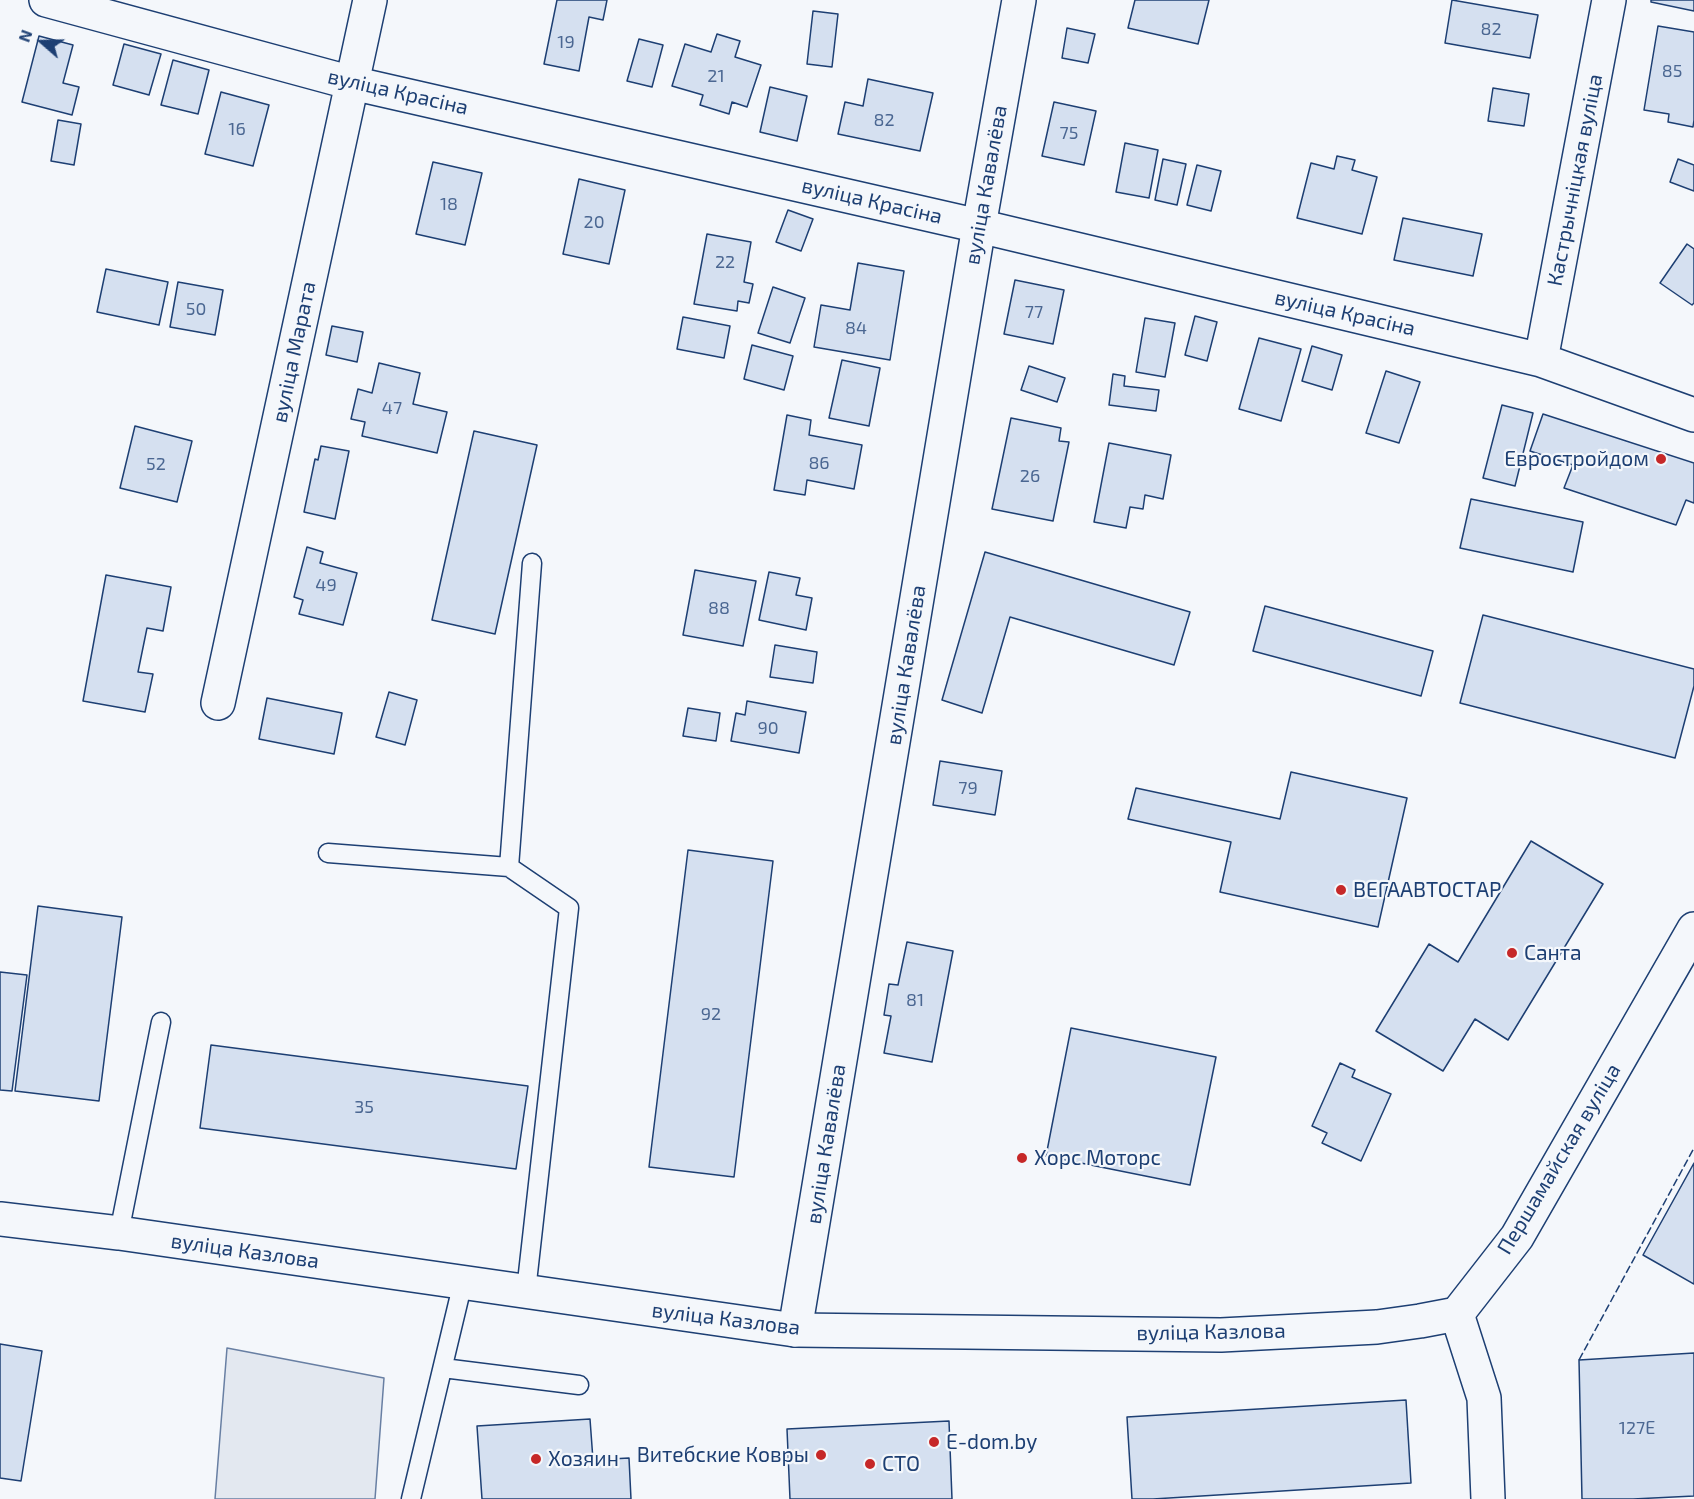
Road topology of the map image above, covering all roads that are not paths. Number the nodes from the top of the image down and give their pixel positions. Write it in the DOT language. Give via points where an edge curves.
graph roads {
  1 [pos="46,0"];
  2 [pos="370,0"];
  3 [pos="1019,0"];
  4 [pos="1609,0"];
  5 [pos="352,83"];
  6 [pos="979,226"];
  7 [pos="1541,360"];
  8 [pos="1694,415"];
  9 [pos="532,563"];
  10 [pos="218,703"];
  11 [pos="328,854"];
  12 [pos="509,867"];
  13 [pos="1694,929"];
  14 [pos="161,1022"];
  15 [pos="0,1219"];
  16 [pos="119,1233"];
  17 [pos="464,1282"];
  18 [pos="526,1291"];
  19 [pos="1457,1314"];
  20 [pos="795,1330"];
  21 [pos="443,1368"];
  22 [pos="579,1385"];
  23 [pos="411,1499"];
  24 [pos="1488,1499"];
  1 -- 5 [label="street, вуліца Красіна"];
  2 -- 5 [label="street, вуліца Марата"];
  3 -- 6 [label="street, вуліца Кавалёва"];
  4 -- 7 [label="street, Кастрычніцкая вуліца"];
  5 -- 6 [label="street, вуліца Красіна"];
  5 -- 10 [label="street, вуліца Марата"];
  6 -- 7 [label="street, вуліца Красіна"];
  6 -- 20 [label="street, вуліца Кавалёва"];
  7 -- 8 [label="street, вуліца Красіна"];
  9 -- 12 [label="lane"];
  11 -- 12 [label="lane"];
  12 -- 18 [label="lane" via="569,908"];
  13 -- 19 [label="street, Першамайская вуліца" via="1516,1237"];
  14 -- 16 [label="lane"];
  15 -- 16 [label="street, вуліца Казлова"];
  16 -- 17 [label="street, вуліца Казлова"];
  17 -- 18 [label="street, вуліца Казлова"];
  17 -- 21 [label="lane"];
  18 -- 20 [label="street, вуліца Казлова"];
  19 -- 20 [label="street, вуліца Казлова" via="1377,1327 1221,1335"];
  19 -- 24 [label="street" via="1484,1398"];
  21 -- 22 [label="lane"];
  21 -- 23 [label="lane"];
}
